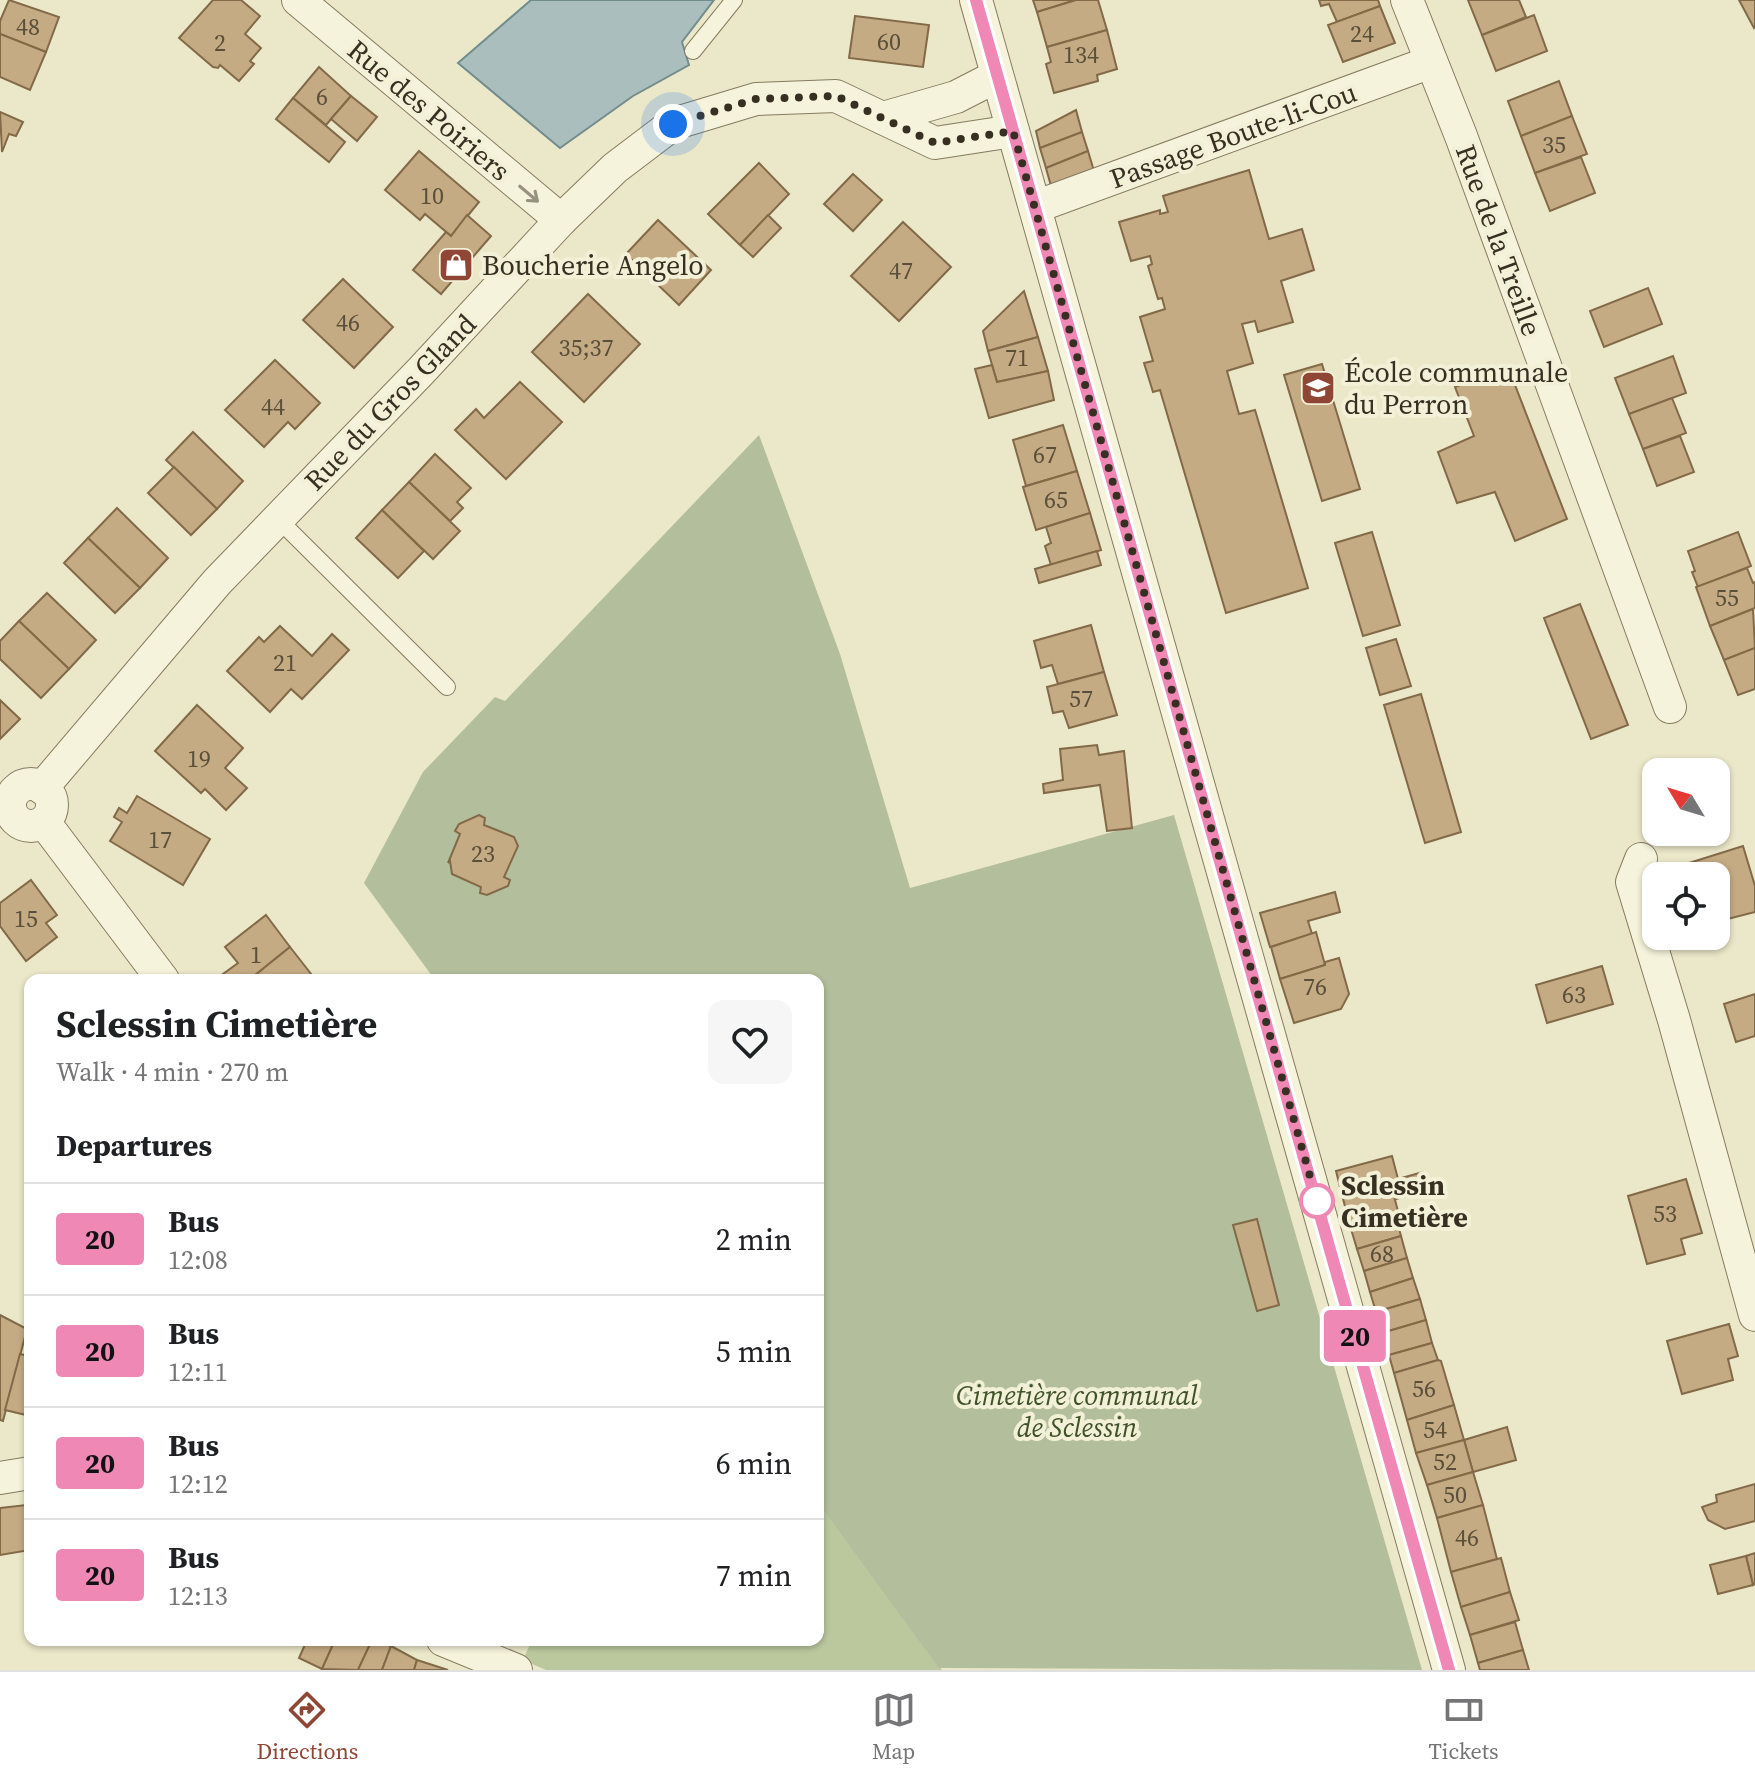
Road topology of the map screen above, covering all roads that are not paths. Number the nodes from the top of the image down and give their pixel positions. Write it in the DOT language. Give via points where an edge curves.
graph roads {
  1 [pos="298,0"];
  2 [pos="734,0"];
  3 [pos="976,0"];
  4 [pos="1407,0"];
  5 [pos="693,51"];
  6 [pos="1431,62"];
  7 [pos="997,76"];
  8 [pos="883,118"];
  9 [pos="1013,131"];
  10 [pos="1035,207"];
  11 [pos="561,220"];
  12 [pos="278,519"];
  13 [pos="447,687"];
  14 [pos="1670,707"];
  15 [pos="19,825"];
  16 [pos="1641,859"];
  17 [pos="159,974"];
  18 [pos="1755,1315"];
  19 [pos="24,1474"];
  20 [pos="0,1478"];
  21 [pos="458,1646"];
  22 [pos="516,1670"];
  23 [pos="1449,1670"];
  1 -- 11 [label="street, Rue des Poiriers, one-way"];
  2 -- 5 [label="lane"];
  3 -- 7 [label="street"];
  4 -- 6 [label="street, Rue de la Treille"];
  6 -- 10 [label="street, Passage Boute-li-Cou"];
  6 -- 14 [label="street, Rue de la Treille"];
  7 -- 8 [label="street" via="956,97"];
  7 -- 9 [label="street"];
  8 -- 9 [label="street, Rue du Gros Gland" via="935,143"];
  8 -- 11 [label="street, Rue du Gros Gland" via="836,96 756,99 673,124 615,168"];
  9 -- 10 [label="street"];
  10 -- 23 [label="street"];
  11 -- 12 [label="street, Rue du Gros Gland"];
  12 -- 13 [label="lane"];
  12 -- 15 [label="street, Rue du Gros Gland" via="217,582 42,788 52,807"];
  15 -- 17 [label="street" via="89,879"];
  16 -- 18 [label="street" via="1632,882"];
  19 -- 20 [label="street"];
  21 -- 22 [label="street"];
}
